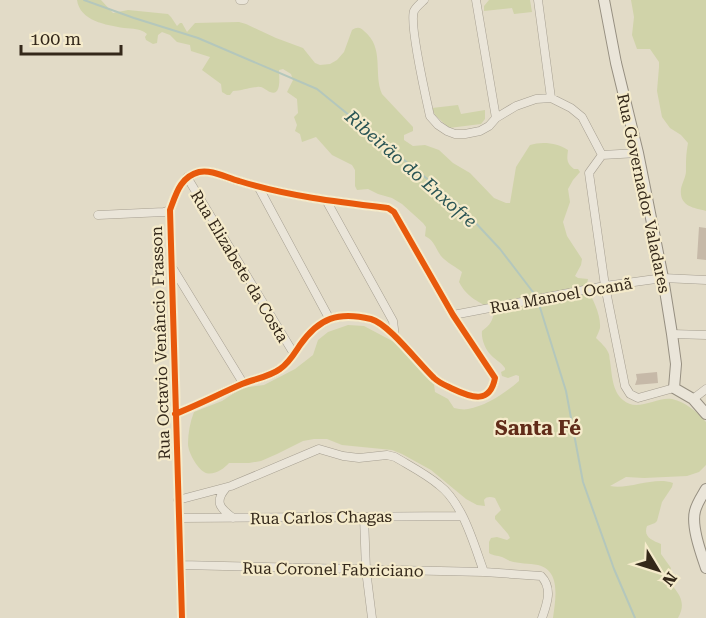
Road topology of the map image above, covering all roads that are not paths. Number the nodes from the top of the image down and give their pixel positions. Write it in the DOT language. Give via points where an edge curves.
graph roads {
  1 [pos="424,0"];
  2 [pos="476,0"];
  3 [pos="538,0"];
  4 [pos="604,0"];
  5 [pos="551,98"];
  6 [pos="496,118"];
  7 [pos="638,153"];
  8 [pos="602,155"];
  9 [pos="186,177"];
  10 [pos="259,188"];
  11 [pos="326,200"];
  12 [pos="170,210"];
  13 [pos="98,215"];
  14 [pos="172,266"];
  15 [pos="663,278"];
  16 [pos="706,280"];
  17 [pos="604,286"];
  18 [pos="453,315"];
  19 [pos="329,318"];
  20 [pos="672,334"];
  21 [pos="706,335"];
  22 [pos="395,337"];
  23 [pos="294,354"];
  24 [pos="243,383"];
  25 [pos="674,388"];
  26 [pos="706,389"];
  27 [pos="693,399"];
  28 [pos="175,414"];
  29 [pos="706,414"];
  30 [pos="227,487"];
  31 [pos="706,489"];
  32 [pos="452,499"];
  33 [pos="178,500"];
  34 [pos="446,516"];
  35 [pos="462,516"];
  36 [pos="364,517"];
  37 [pos="233,518"];
  38 [pos="180,519"];
  39 [pos="702,547"];
  40 [pos="182,565"];
  41 [pos="706,568"];
  42 [pos="366,570"];
  43 [pos="484,572"];
  44 [pos="182,618"];
  45 [pos="372,618"];
  46 [pos="542,618"];
  1 -- 6 [label="street" via="413,17 429,116 438,126 455,134 480,131"];
  2 -- 6 [label="street"];
  3 -- 5 [label="street"];
  4 -- 7 [label="street, Rua Governador Valadares"];
  5 -- 6 [label="street" via="516,106"];
  5 -- 8 [label="street" via="582,117"];
  7 -- 8 [label="street"];
  7 -- 15 [label="street, Rua Governador Valadares"];
  8 -- 17 [label="street" via="589,173"];
  9 -- 10 [label="street" via="212,172"];
  9 -- 12 [label="street, Rua Octavio Venâncio Frasson"];
  9 -- 23 [label="street, Rua Elizabete da Costa"];
  10 -- 11 [label="street"];
  10 -- 19 [label="street"];
  11 -- 18 [label="street" via="394,212"];
  11 -- 22 [label="street" via="393,321"];
  12 -- 13 [label="street"];
  12 -- 14 [label="street, Rua Octavio Venâncio Frasson"];
  14 -- 24 [label="street"];
  14 -- 28 [label="street, Rua Octavio Venâncio Frasson"];
  15 -- 16 [label="street, Rua Manoel Ocanã"];
  15 -- 17 [label="street, Rua Manoel Ocanã"];
  15 -- 20 [label="street, Rua Governador Valadares"];
  17 -- 18 [label="street, Rua Manoel Ocanã"];
  17 -- 25 [label="street" via="630,394 638,398"];
  18 -- 22 [label="street" via="495,378 494,385 481,397 469,397 435,380"];
  19 -- 22 [label="street" via="374,320"];
  19 -- 23 [label="street" via="310,331"];
  20 -- 21 [label="street"];
  20 -- 25 [label="street, Rua Governador Valadares"];
  23 -- 24 [label="street" via="280,370"];
  24 -- 28 [label="street"];
  25 -- 27 [label="street"];
  26 -- 27 [label="street"];
  27 -- 29 [label="street"];
  28 -- 33 [label="street, Rua Octavio Venâncio Frasson"];
  30 -- 32 [label="street" via="318,449 359,458 395,457 439,484"];
  30 -- 33 [label="street"];
  30 -- 37 [label="street" via="219,501"];
  31 -- 39 [label="street" via="694,519"];
  32 -- 34 [label="street"];
  32 -- 35 [label="street"];
  33 -- 38 [label="street, Rua Octavio Venâncio Frasson"];
  34 -- 35 [label="street, Rua Carlos Chagas"];
  34 -- 36 [label="street, Rua Carlos Chagas"];
  35 -- 43 [label="street"];
  36 -- 37 [label="street, Rua Carlos Chagas"];
  36 -- 42 [label="street"];
  37 -- 38 [label="street, Rua Carlos Chagas"];
  38 -- 40 [label="street, Rua Octavio Venâncio Frasson"];
  39 -- 41 [label="street"];
  40 -- 42 [label="street, Rua Coronel Fabriciano"];
  40 -- 44 [label="street, Rua Octavio Venâncio Frasson"];
  42 -- 43 [label="street, Rua Coronel Fabriciano"];
  42 -- 45 [label="street"];
  43 -- 46 [label="street, Rua Coronel Fabriciano" via="542,576 548,589 548,603"];
}
